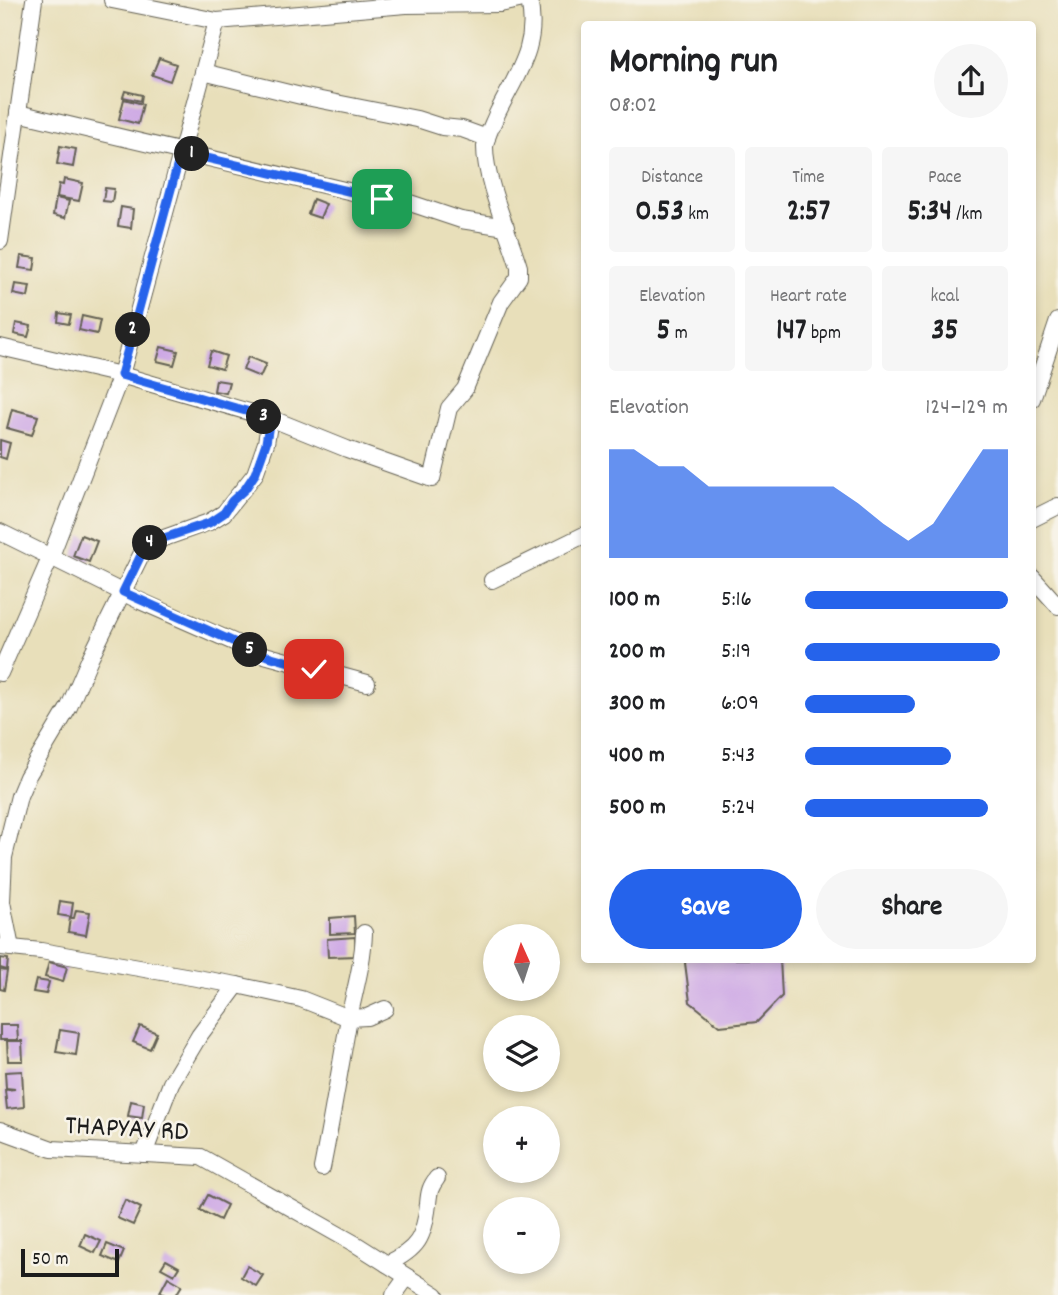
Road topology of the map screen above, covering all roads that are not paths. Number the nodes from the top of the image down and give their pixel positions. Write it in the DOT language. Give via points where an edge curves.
graph roads {
  1 [pos="34,0"];
  2 [pos="112,0"];
  3 [pos="519,0"];
  4 [pos="529,0"];
  5 [pos="217,21"];
  6 [pos="203,72"];
  7 [pos="18,113"];
  8 [pos="487,138"];
  9 [pos="181,152"];
  10 [pos="506,227"];
  11 [pos="0,241"];
  12 [pos="1058,321"];
  13 [pos="0,347"];
  14 [pos="121,375"];
  15 [pos="1036,387"];
  16 [pos="270,418"];
  17 [pos="1058,506"];
  18 [pos="1036,517"];
  19 [pos="0,532"];
  20 [pos="581,536"];
  21 [pos="51,556"];
  22 [pos="492,580"];
  23 [pos="1036,581"];
  24 [pos="123,592"];
  25 [pos="1058,606"];
  26 [pos="0,673"];
  27 [pos="367,683"];
  28 [pos="364,933"];
  29 [pos="6,947"];
  30 [pos="237,985"];
  31 [pos="385,1009"];
  32 [pos="349,1018"];
  33 [pos="0,1130"];
  34 [pos="144,1154"];
  35 [pos="322,1168"];
  36 [pos="437,1178"];
  37 [pos="387,1264"];
  38 [pos="407,1277"];
  39 [pos="394,1295"];
  40 [pos="436,1295"];
  1 -- 7 [label="street"];
  2 -- 5 [label="street"];
  3 -- 5 [label="street"];
  4 -- 8 [label="street" via="533,16 530,44"];
  5 -- 6 [label="street"];
  6 -- 8 [label="street"];
  6 -- 9 [label="street"];
  7 -- 9 [label="street"];
  7 -- 11 [label="street"];
  8 -- 10 [label="street" via="491,182"];
  9 -- 10 [label="street"];
  9 -- 14 [label="street"];
  10 -- 16 [label="street" via="519,277 501,302 465,389 449,408 432,479"];
  12 -- 15 [label="street"];
  13 -- 14 [label="street"];
  14 -- 16 [label="street"];
  14 -- 21 [label="street"];
  16 -- 24 [label="street" via="266,443 245,489 209,523 149,543"];
  17 -- 18 [label="street"];
  19 -- 21 [label="street"];
  20 -- 22 [label="street"];
  21 -- 24 [label="street"];
  21 -- 26 [label="street"];
  23 -- 25 [label="street"];
  24 -- 27 [label="street" via="261,654"];
  24 -- 29 [label="street" via="69,707 19,796 4,857"];
  28 -- 32 [label="street" via="363,959"];
  29 -- 30 [label="street"];
  30 -- 32 [label="street" via="301,999"];
  30 -- 34 [label="street" via="171,1083"];
  31 -- 32 [label="street"];
  32 -- 35 [label="street"];
  33 -- 34 [label="street, THAPYAY RD" via="52,1149"];
  34 -- 37 [label="street, THAPYAY RD" via="201,1157"];
  36 -- 37 [label="street" via="429,1188 422,1234 408,1254"];
  37 -- 38 [label="street, THAPYAY RD"];
  38 -- 39 [label="street"];
  38 -- 40 [label="street, THAPYAY RD"];
}
